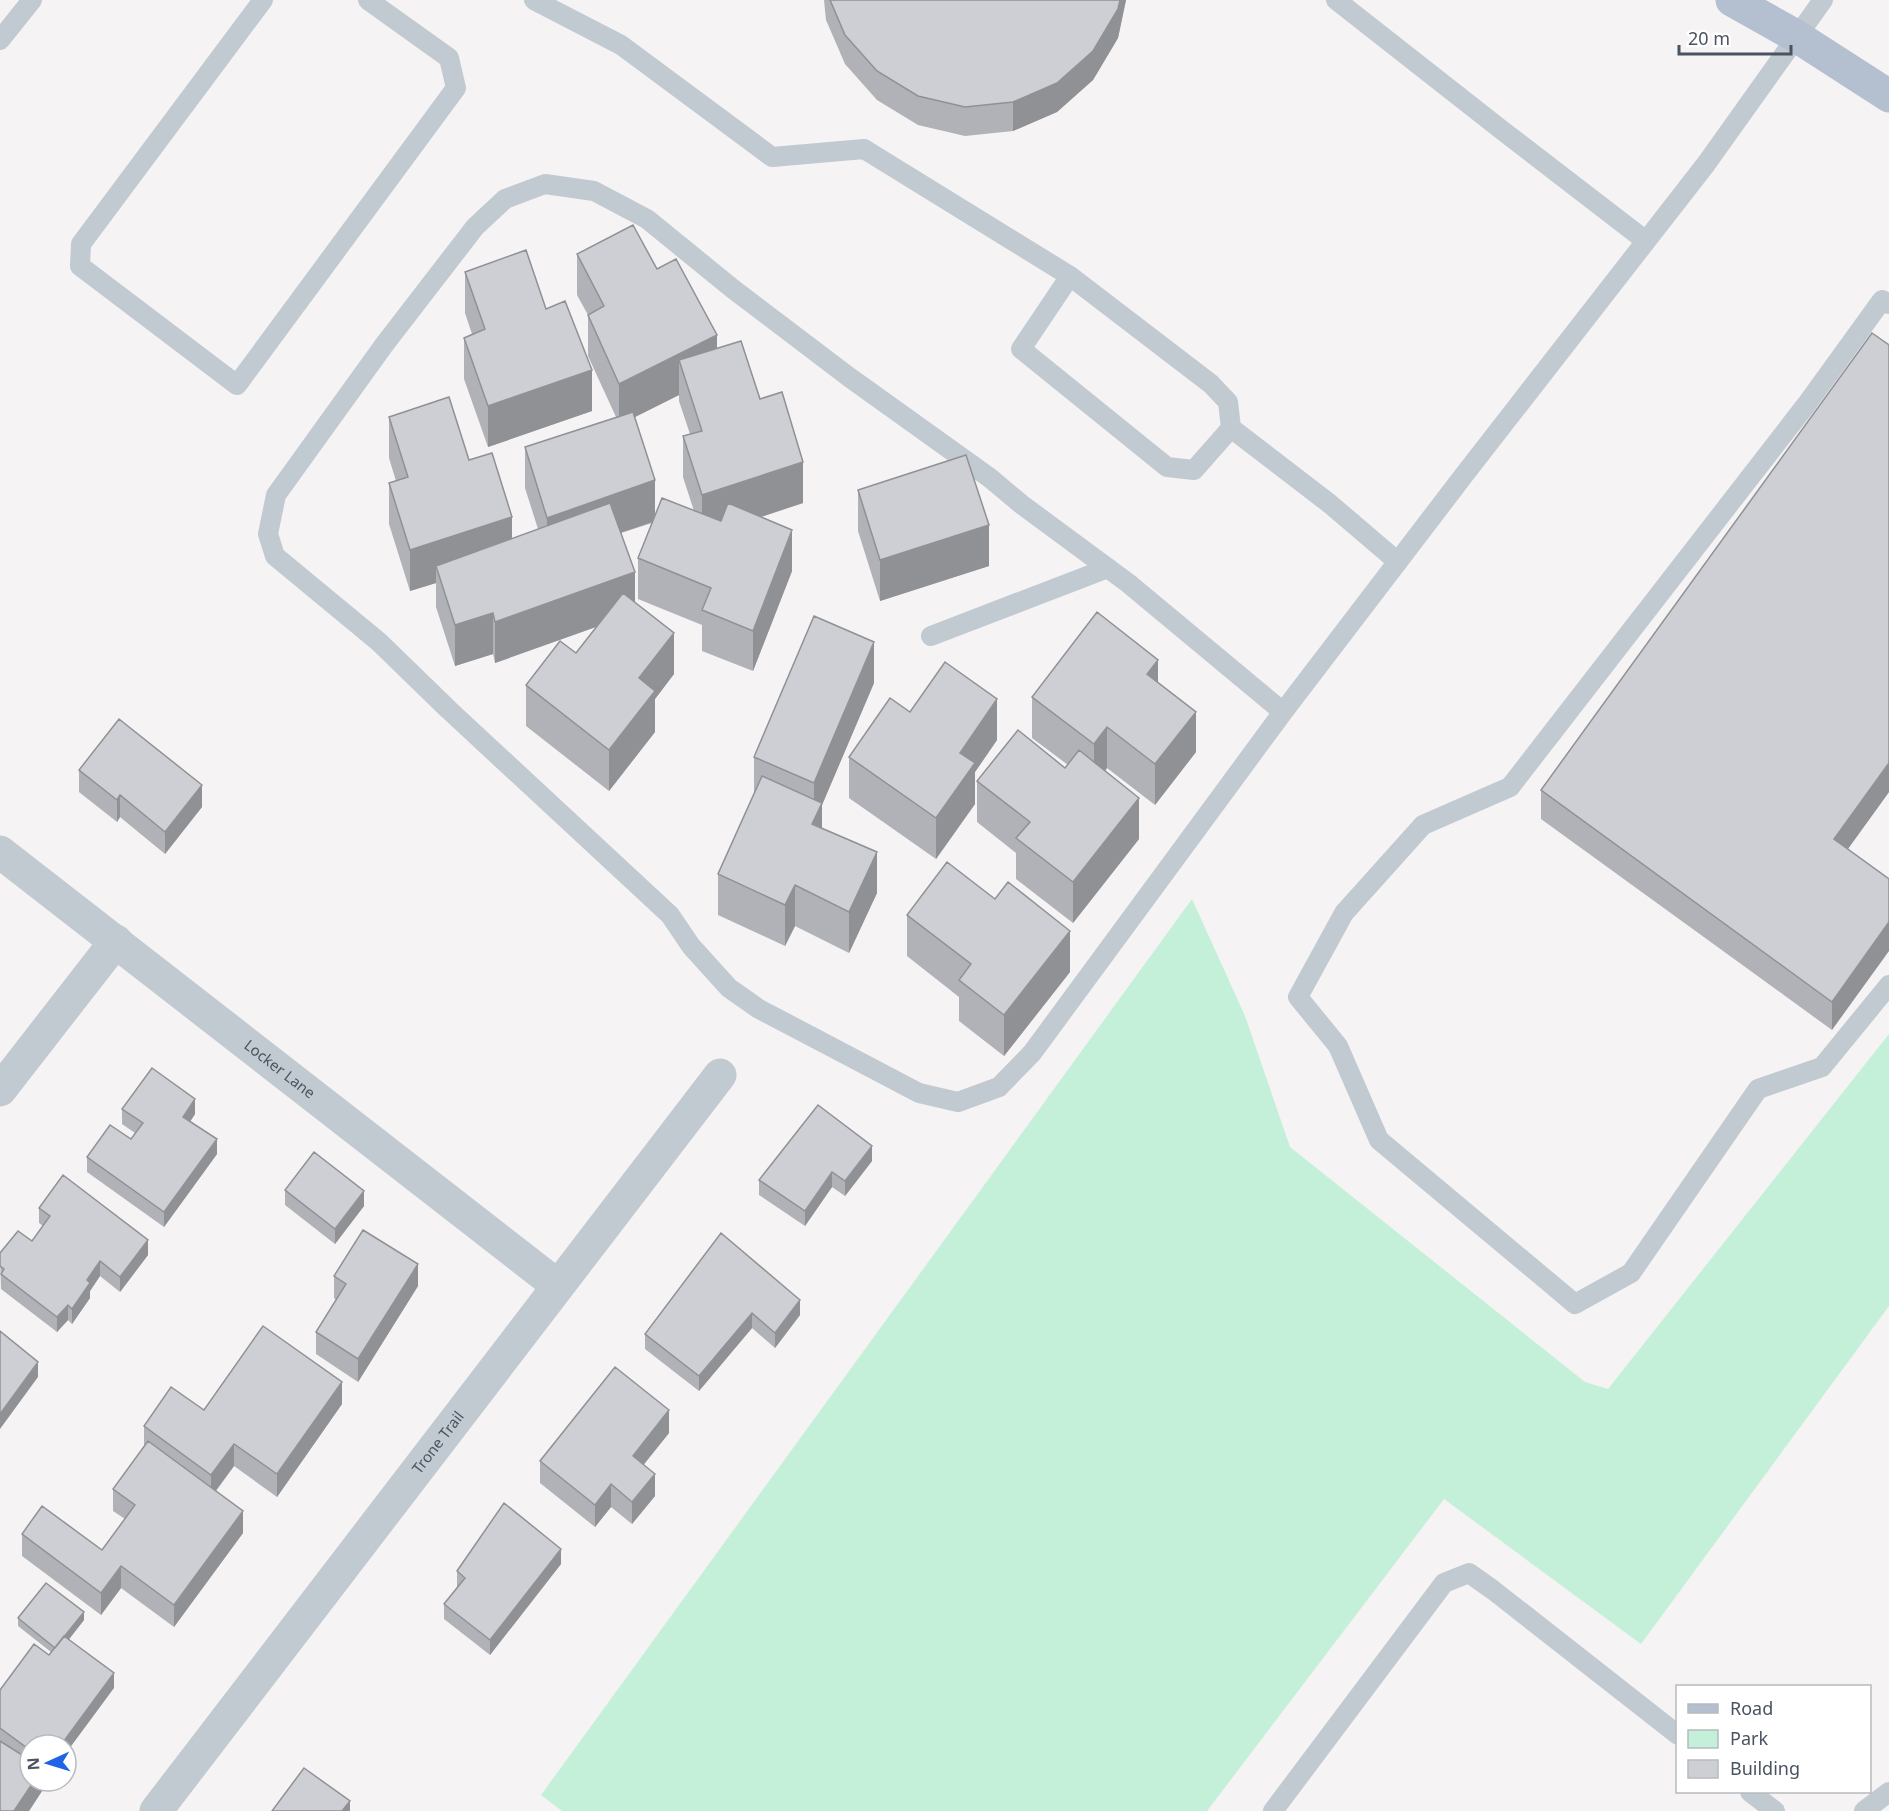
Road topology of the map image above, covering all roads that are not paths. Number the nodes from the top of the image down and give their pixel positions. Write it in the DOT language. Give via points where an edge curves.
graph roads {
  1 [pos="32,0"];
  2 [pos="263,0"];
  3 [pos="368,0"];
  4 [pos="534,0"];
  5 [pos="1336,0"];
  6 [pos="1732,0"];
  7 [pos="1823,0"];
  8 [pos="1796,36"];
  9 [pos="0,40"];
  10 [pos="1889,96"];
  11 [pos="1646,241"];
  12 [pos="1070,276"];
  13 [pos="1889,303"];
  14 [pos="1231,428"];
  15 [pos="1398,562"];
  16 [pos="1108,568"];
  17 [pos="931,636"];
  18 [pos="1283,712"];
  19 [pos="0,852"];
  20 [pos="116,941"];
  21 [pos="1889,985"];
  22 [pos="720,1075"];
  23 [pos="0,1090"];
  24 [pos="558,1286"];
  25 [pos="1676,1734"];
  26 [pos="1889,1792"];
  27 [pos="1752,1793"];
  28 [pos="156,1811"];
  29 [pos="1273,1811"];
  30 [pos="1775,1811"];
  31 [pos="1864,1811"];
  1 -- 9 [label="lane"];
  2 -- 3 [label="lane" via="81,244 80,267 237,385 456,88 449,58"];
  4 -- 12 [label="lane" via="621,45 772,158 864,149"];
  5 -- 11 [label="lane"];
  6 -- 8 [label="main road"];
  7 -- 8 [label="lane"];
  8 -- 10 [label="main road"];
  8 -- 11 [label="lane"];
  11 -- 15 [label="lane"];
  12 -- 14 [label="lane" via="1211,384 1228,402"];
  12 -- 14 [label="lane" via="1021,349 1167,467 1194,470"];
  13 -- 21 [label="lane" via="1882,300 1806,405 1510,787 1423,825 1344,913 1298,997 1338,1046 1379,1140 1575,1304 1630,1274 1758,1089 1822,1067"];
  14 -- 15 [label="lane"];
  15 -- 18 [label="lane"];
  16 -- 17 [label="lane"];
  16 -- 18 [label="lane"];
  16 -- 18 [label="lane" via="831,363 647,219 594,191 545,184 505,199 475,227 276,495 268,534 275,556 379,642 670,915 691,946 729,988 759,1009 919,1093 958,1102 999,1087 1032,1053"];
  19 -- 20 [label="street, Locker Lane"];
  20 -- 23 [label="street"];
  20 -- 24 [label="street, Locker Lane"];
  22 -- 24 [label="street, Trone Trail"];
  24 -- 28 [label="street, Trone Trail"];
  25 -- 29 [label="lane" via="1469,1573 1444,1583"];
  26 -- 31 [label="lane"];
  27 -- 30 [label="lane"];
}
